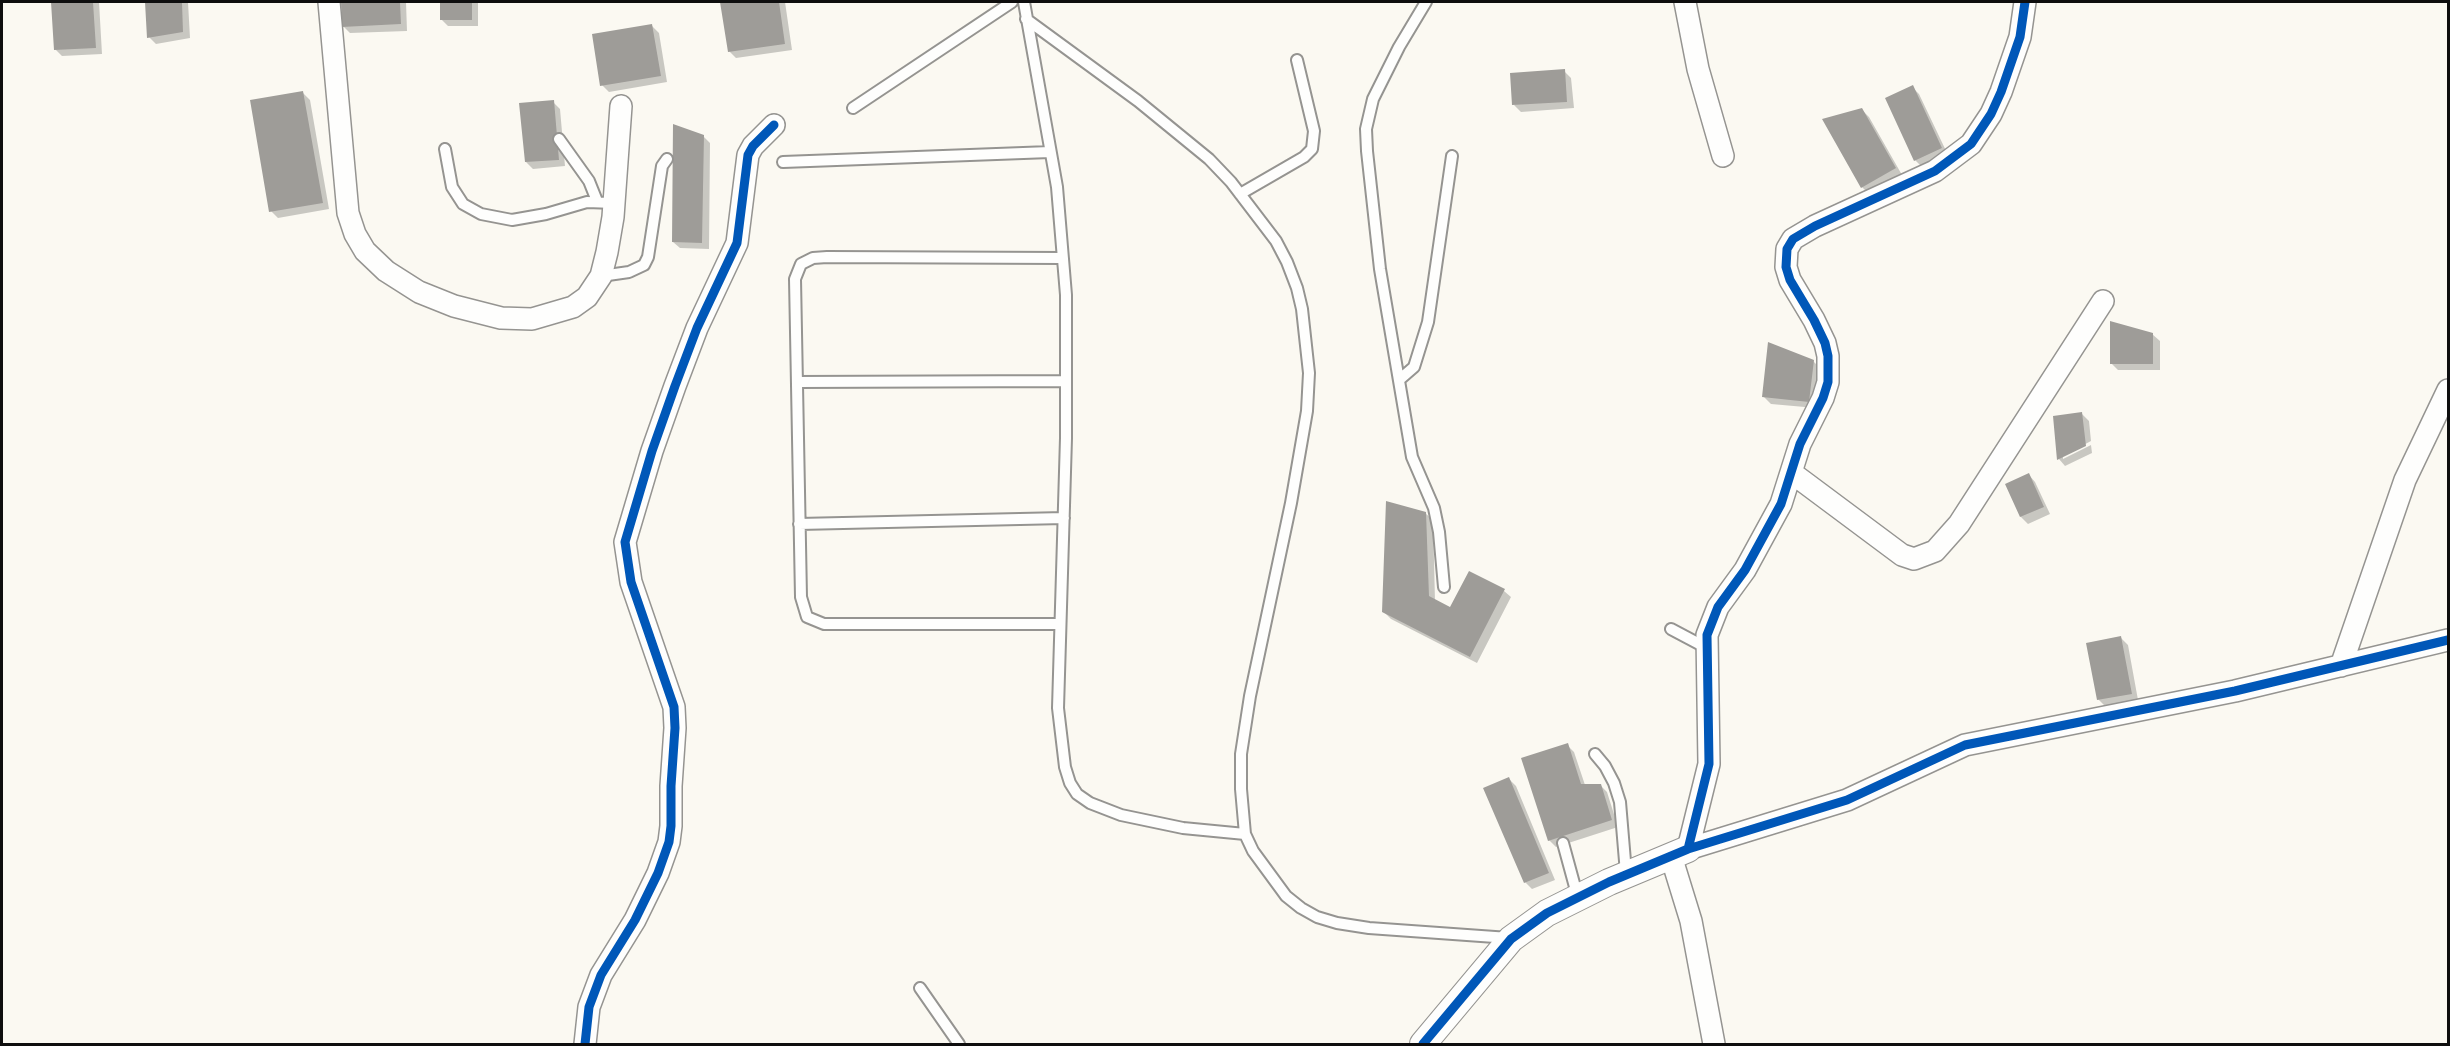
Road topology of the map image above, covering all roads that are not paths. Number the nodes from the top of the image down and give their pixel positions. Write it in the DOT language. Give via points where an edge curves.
graph roads {
  1 [pos="329,2"];
  2 [pos="1012,2"];
  3 [pos="1024,2"];
  4 [pos="1426,2"];
  5 [pos="1684,2"];
  6 [pos="2025,2"];
  7 [pos="1026,19"];
  8 [pos="1297,60"];
  9 [pos="621,106"];
  10 [pos="853,108"];
  11 [pos="774,125"];
  12 [pos="559,139"];
  13 [pos="445,148"];
  14 [pos="1050,152"];
  15 [pos="1452,156"];
  16 [pos="1723,156"];
  17 [pos="667,159"];
  18 [pos="783,162"];
  19 [pos="1240,194"];
  20 [pos="606,202"];
  21 [pos="1063,258"];
  22 [pos="602,276"];
  23 [pos="2103,300"];
  24 [pos="1399,380"];
  25 [pos="1066,381"];
  26 [pos="797,382"];
  27 [pos="2448,390"];
  28 [pos="1792,472"];
  29 [pos="1064,518"];
  30 [pos="799,524"];
  31 [pos="1444,587"];
  32 [pos="1060,624"];
  33 [pos="1671,629"];
  34 [pos="2448,640"];
  35 [pos="1706,647"];
  36 [pos="2341,666"];
  37 [pos="1595,754"];
  38 [pos="1245,834"];
  39 [pos="1563,843"];
  40 [pos="1679,852"];
  41 [pos="1626,875"];
  42 [pos="1578,897"];
  43 [pos="1511,939"];
  44 [pos="920,988"];
  45 [pos="585,1044"];
  46 [pos="959,1044"];
  47 [pos="1422,1044"];
  48 [pos="1714,1044"];
  1 -- 22 [label="street" via="348,213 366,251 386,271 419,292 501,318 532,319 573,307 587,297"];
  2 -- 10 [label="lane"];
  3 -- 7 [label="lane"];
  4 -- 24 [label="lane" via="1380,82 1366,129 1380,269"];
  5 -- 16 [label="street"];
  6 -- 28 [label="street" via="2020,37 2001,92 1971,144 1935,171 1815,226 1793,239 1787,249 1788,274 1821,332 1829,370 1823,398 1800,444"];
  7 -- 14 [label="lane"];
  7 -- 19 [label="lane" via="1174,129 1209,159"];
  8 -- 19 [label="lane" via="1314,131 1312,148 1304,158"];
  9 -- 20 [label="street"];
  11 -- 45 [label="street" via="748,155 737,243 675,386 625,542 630,582 675,717 671,826 658,873 601,975 589,1007"];
  12 -- 20 [label="lane"];
  13 -- 20 [label="lane" via="452,186 463,204 481,214 512,220 587,202"];
  14 -- 18 [label="lane"];
  14 -- 21 [label="lane"];
  15 -- 24 [label="lane" via="1428,322 1414,367"];
  17 -- 22 [label="lane" via="662,166 644,265"];
  19 -- 38 [label="lane" via="1287,262 1302,309 1309,373 1307,411 1291,503 1241,754"];
  20 -- 22 [label="street"];
  21 -- 25 [label="lane"];
  21 -- 26 [label="lane" via="813,258 801,264 795,279"];
  23 -- 28 [label="street" via="1959,524 1935,551 1914,559 1902,555"];
  24 -- 31 [label="lane" via="1412,457 1434,508"];
  25 -- 26 [label="lane"];
  25 -- 29 [label="lane"];
  26 -- 30 [label="lane"];
  27 -- 36 [label="street" via="2405,480"];
  28 -- 35 [label="street" via="1781,504 1745,570 1718,607"];
  29 -- 30 [label="lane"];
  29 -- 32 [label="lane"];
  30 -- 32 [label="lane" via="801,597 807,617 824,624"];
  32 -- 38 [label="lane" via="1060,738 1070,783 1077,794 1121,815 1182,828"];
  33 -- 35 [label="lane"];
  34 -- 36 [label="street"];
  35 -- 40 [label="street" via="1709,756"];
  36 -- 40 [label="street" via="1965,746 1847,800"];
  37 -- 41 [label="lane" via="1614,783 1620,802"];
  38 -- 43 [label="lane" via="1286,896 1317,916 1369,928"];
  39 -- 42 [label="lane"];
  40 -- 41 [label="street"];
  40 -- 48 [label="street"];
  41 -- 42 [label="street"];
  42 -- 43 [label="street"];
  43 -- 47 [label="street"];
  44 -- 46 [label="lane"];
}
